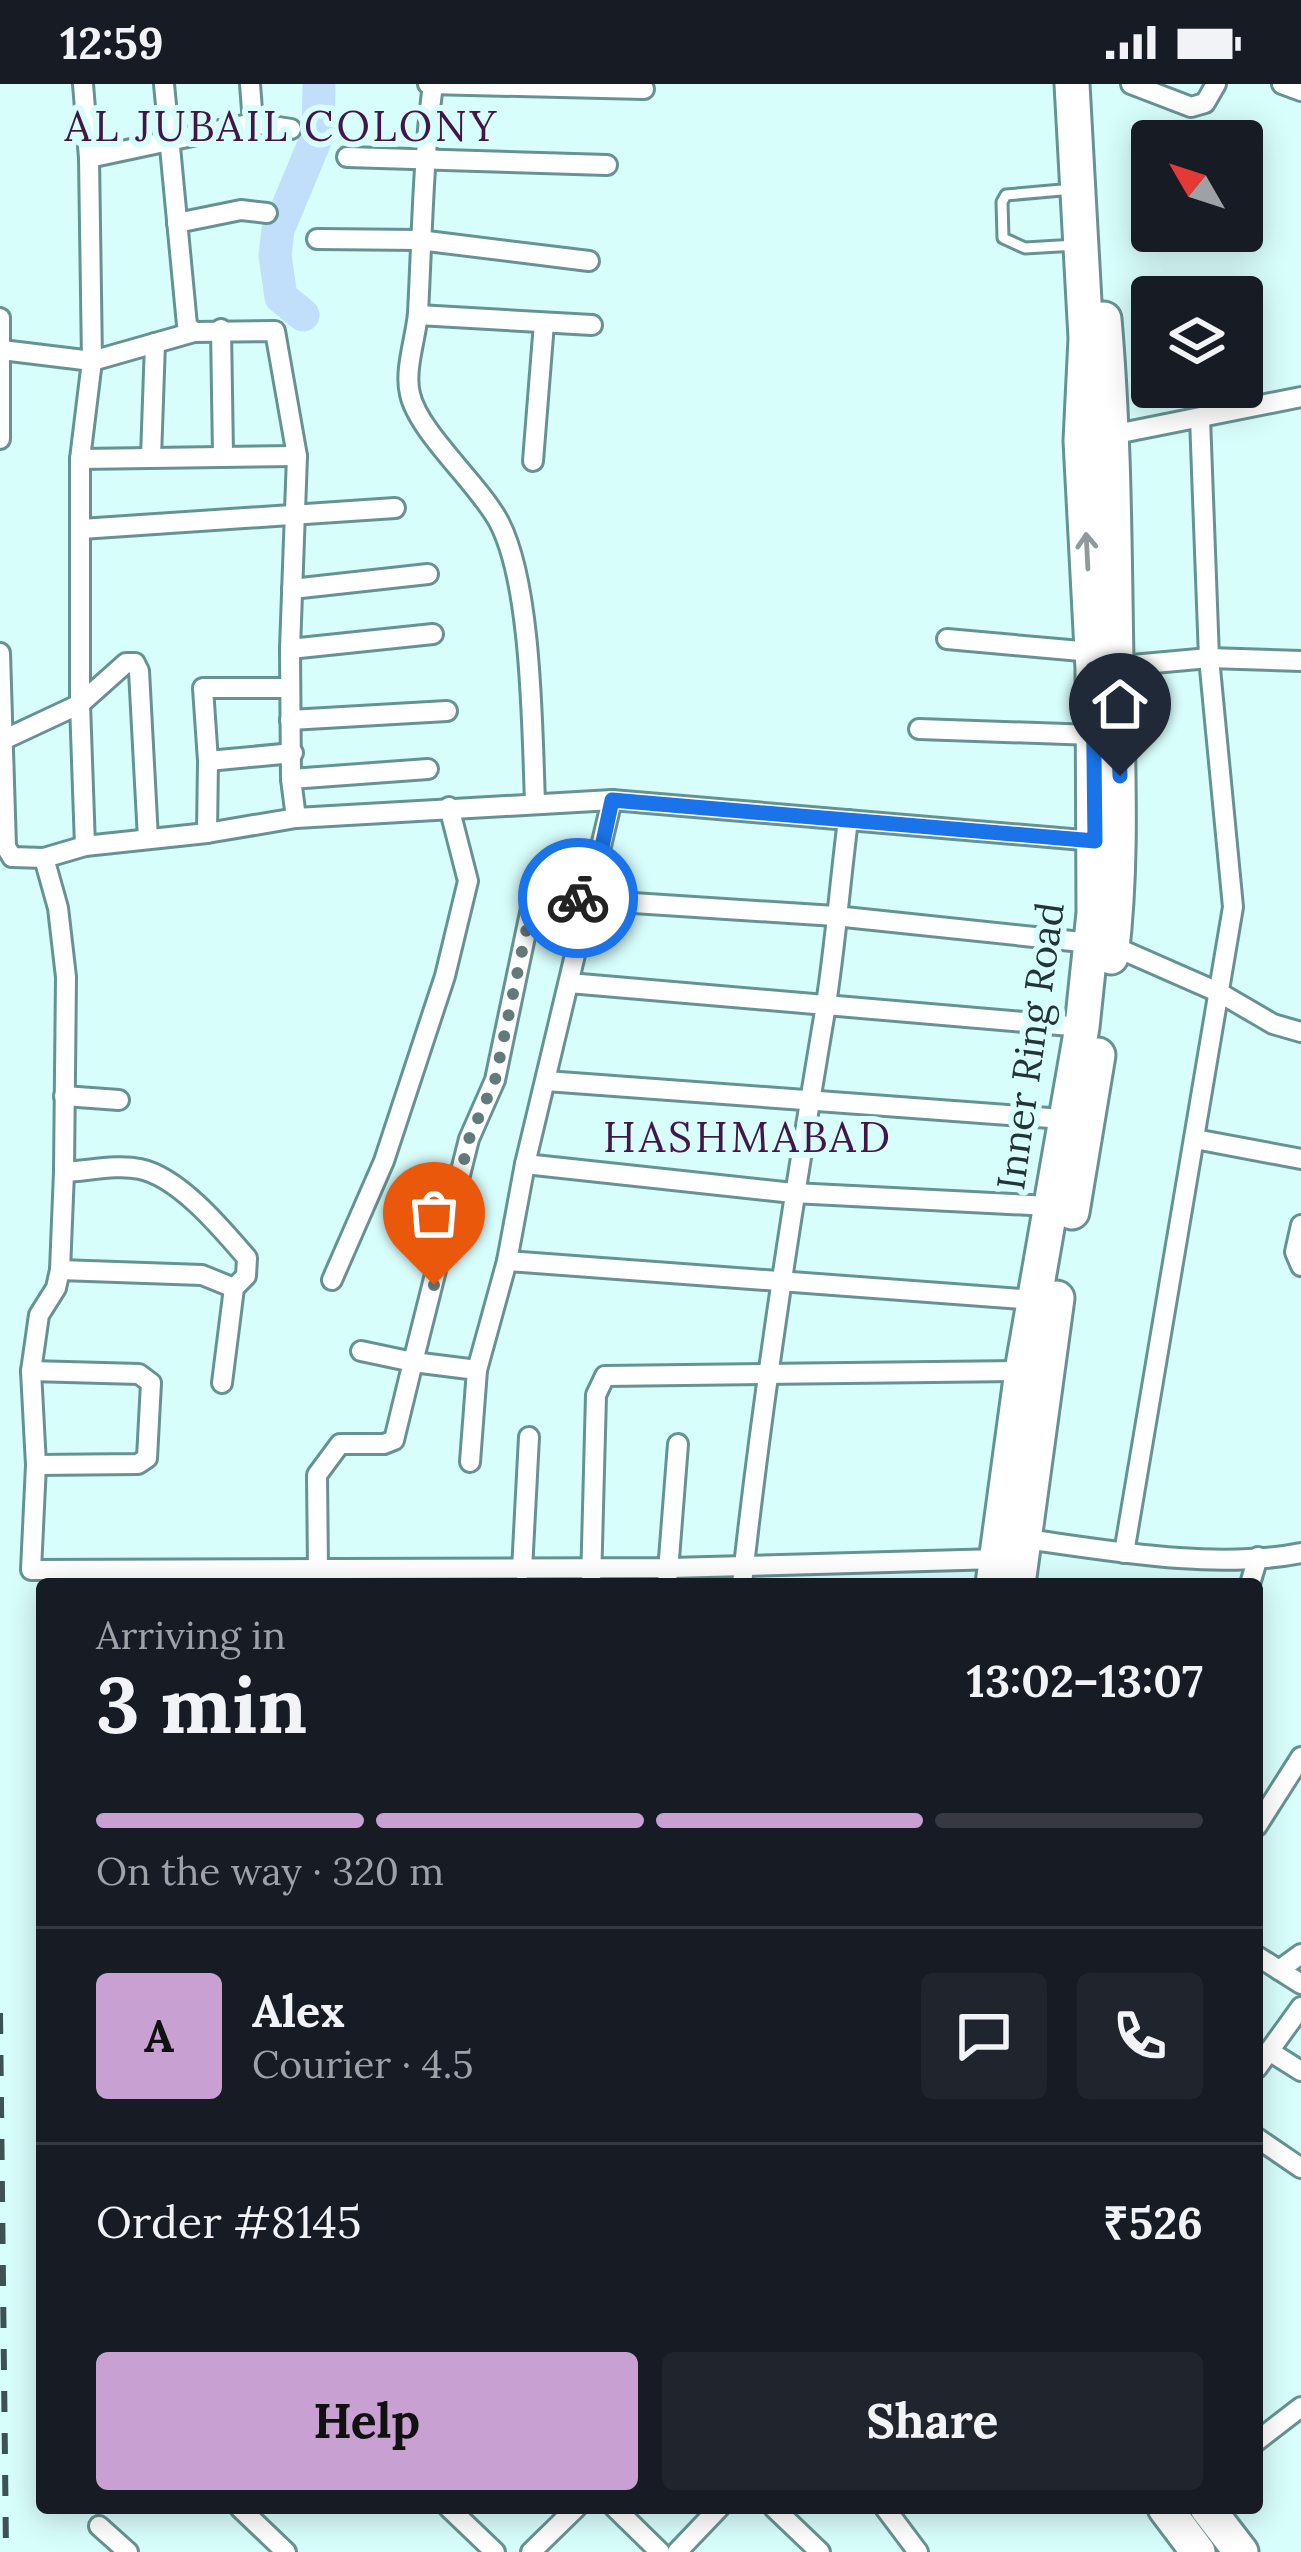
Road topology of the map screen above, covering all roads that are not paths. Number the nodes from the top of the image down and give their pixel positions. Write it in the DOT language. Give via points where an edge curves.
graph roads {
  1 [pos="83,84"];
  2 [pos="164,84"];
  3 [pos="250,84"];
  4 [pos="432,84"];
  5 [pos="1072,84"];
  6 [pos="1090,84"];
  7 [pos="1131,84"];
  8 [pos="1216,84"];
  9 [pos="1282,84"];
  10 [pos="644,89"];
  11 [pos="1301,92"];
  12 [pos="253,123"];
  13 [pos="291,129"];
  14 [pos="167,140"];
  15 [pos="347,157"];
  16 [pos="89,158"];
  17 [pos="423,160"];
  18 [pos="607,165"];
  19 [pos="1078,189"];
  20 [pos="267,213"];
  21 [pos="176,223"];
  22 [pos="317,239"];
  23 [pos="419,240"];
  24 [pos="1082,244"];
  25 [pos="589,261"];
  26 [pos="418,315"];
  27 [pos="0,318"];
  28 [pos="544,323"];
  29 [pos="592,326"];
  30 [pos="220,329"];
  31 [pos="194,332"];
  32 [pos="154,343"];
  33 [pos="2,350"];
  34 [pos="92,361"];
  35 [pos="1301,397"];
  36 [pos="1200,418"];
  37 [pos="1097,437"];
  38 [pos="0,439"];
  39 [pos="223,455"];
  40 [pos="297,456"];
  41 [pos="151,457"];
  42 [pos="80,459"];
  43 [pos="533,461"];
  44 [pos="395,508"];
  45 [pos="296,517"];
  46 [pos="81,530"];
  47 [pos="428,574"];
  48 [pos="292,589"];
  49 [pos="433,634"];
  50 [pos="947,639"];
  51 [pos="290,649"];
  52 [pos="0,653"];
  53 [pos="1209,658"];
  54 [pos="1301,661"];
  55 [pos="1100,662"];
  56 [pos="290,688"];
  57 [pos="80,704"];
  58 [pos="447,711"];
  59 [pos="290,720"];
  60 [pos="919,729"];
  61 [pos="1094,735"];
  62 [pos="3,740"];
  63 [pos="293,753"];
  64 [pos="208,760"];
  65 [pos="428,769"];
  66 [pos="291,779"];
  67 [pos="612,800"];
  68 [pos="535,802"];
  69 [pos="449,807"];
  70 [pos="296,818"];
  71 [pos="848,820"];
  72 [pos="207,833"];
  73 [pos="148,839"];
  74 [pos="1095,841"];
  75 [pos="86,846"];
  76 [pos="44,858"];
  77 [pos="591,898"];
  78 [pos="835,916"];
  79 [pos="1102,944"];
  80 [pos="569,983"];
  81 [pos="1220,993"];
  82 [pos="825,1007"];
  83 [pos="1082,1028"];
  84 [pos="1301,1032"];
  85 [pos="546,1081"];
  86 [pos="64,1096"];
  87 [pos="119,1100"];
  88 [pos="808,1102"];
  89 [pos="1064,1119"];
  90 [pos="1195,1139"];
  91 [pos="1301,1160"];
  92 [pos="525,1164"];
  93 [pos="64,1172"];
  94 [pos="793,1192"];
  95 [pos="1050,1206"];
  96 [pos="1301,1225"];
  97 [pos="507,1261"];
  98 [pos="1301,1266"];
  99 [pos="60,1270"];
  100 [pos="332,1280"];
  101 [pos="781,1282"];
  102 [pos="234,1288"];
  103 [pos="1035,1300"];
  104 [pos="361,1352"];
  105 [pos="413,1362"];
  106 [pos="477,1370"];
  107 [pos="31,1371"];
  108 [pos="769,1372"];
  109 [pos="1022,1372"];
  110 [pos="222,1383"];
  111 [pos="529,1437"];
  112 [pos="678,1444"];
  113 [pos="470,1462"];
  114 [pos="37,1465"];
  115 [pos="1124,1552"];
  116 [pos="1301,1553"];
  117 [pos="1258,1557"];
  118 [pos="862,1562"];
  119 [pos="1011,1565"];
  120 [pos="318,1569"];
  121 [pos="522,1570"];
  122 [pos="592,1576"];
  123 [pos="669,1576"];
  124 [pos="743,1576"];
  125 [pos="246,1578"];
  126 [pos="861,1578"];
  127 [pos="1252,1578"];
  128 [pos="1301,1756"];
  129 [pos="1263,1816"];
  130 [pos="1301,1954"];
  131 [pos="1263,1960"];
  132 [pos="1279,1970"];
  133 [pos="1301,1984"];
  134 [pos="1301,2007"];
  135 [pos="1263,2060"];
  136 [pos="1301,2071"];
  137 [pos="1263,2142"];
  138 [pos="1301,2168"];
  139 [pos="1301,2407"];
  140 [pos="1263,2436"];
  141 [pos="245,2514"];
  142 [pos="455,2514"];
  143 [pos="570,2514"];
  144 [pos="621,2514"];
  145 [pos="712,2514"];
  146 [pos="780,2514"];
  147 [pos="890,2514"];
  148 [pos="1170,2514"];
  149 [pos="1212,2514"];
  150 [pos="99,2526"];
  151 [pos="128,2552"];
  152 [pos="286,2552"];
  153 [pos="495,2552"];
  154 [pos="531,2552"];
  155 [pos="660,2552"];
  156 [pos="676,2552"];
  157 [pos="820,2552"];
  158 [pos="918,2552"];
  159 [pos="1198,2552"];
  160 [pos="1241,2552"];
  1 -- 16 [label="street"];
  2 -- 14 [label="street"];
  3 -- 12 [label="street"];
  4 -- 10 [label="street"];
  4 -- 17 [label="street"];
  5 -- 19 [label="highway, Inner Ring Road"];
  6 -- 37 [label="highway, Inner Ring Road"];
  7 -- 8 [label="street" via="1191,107 1205,103"];
  9 -- 11 [label="street"];
  12 -- 13 [label="street"];
  12 -- 14 [label="street"];
  14 -- 16 [label="street"];
  14 -- 21 [label="street"];
  15 -- 17 [label="street"];
  16 -- 34 [label="street"];
  17 -- 18 [label="street"];
  17 -- 23 [label="street"];
  19 -- 24 [label="highway, Inner Ring Road"];
  19 -- 24 [label="lane" via="1006,195 1003,238 1025,248"];
  20 -- 21 [label="street"];
  21 -- 31 [label="street"];
  22 -- 23 [label="street"];
  23 -- 25 [label="street"];
  23 -- 26 [label="street"];
  24 -- 37 [label="highway, Inner Ring Road"];
  26 -- 28 [label="street"];
  26 -- 68 [label="street" via="409,378 414,406 498,521 513,557"];
  27 -- 33 [label="street"];
  28 -- 29 [label="street"];
  28 -- 43 [label="street"];
  30 -- 31 [label="street"];
  30 -- 39 [label="street"];
  30 -- 40 [label="street" via="275,331"];
  31 -- 32 [label="street"];
  32 -- 34 [label="street"];
  32 -- 41 [label="street"];
  33 -- 34 [label="street"];
  33 -- 38 [label="street"];
  34 -- 42 [label="street"];
  35 -- 36 [label="street"];
  36 -- 37 [label="street"];
  36 -- 53 [label="street"];
  37 -- 55 [label="highway, Inner Ring Road"];
  39 -- 40 [label="street"];
  39 -- 41 [label="street"];
  40 -- 45 [label="street"];
  41 -- 42 [label="street"];
  42 -- 46 [label="street"];
  44 -- 45 [label="street"];
  45 -- 46 [label="street"];
  45 -- 48 [label="street"];
  46 -- 57 [label="street"];
  47 -- 48 [label="street"];
  48 -- 51 [label="street"];
  49 -- 51 [label="street"];
  50 -- 55 [label="street"];
  51 -- 56 [label="street"];
  52 -- 62 [label="street"];
  53 -- 54 [label="street"];
  53 -- 55 [label="street"];
  53 -- 81 [label="street" via="1233,907"];
  55 -- 61 [label="highway, Inner Ring Road"];
  55 -- 79 [label="highway, Inner Ring Road" via="1120,796 1119,898"];
  56 -- 59 [label="street"];
  56 -- 64 [label="street" via="203,688"];
  57 -- 62 [label="street"];
  57 -- 73 [label="street" via="135,663"];
  57 -- 75 [label="street"];
  58 -- 59 [label="street"];
  59 -- 63 [label="street"];
  60 -- 61 [label="street"];
  61 -- 74 [label="highway, Inner Ring Road"];
  62 -- 76 [label="street" via="7,853"];
  63 -- 64 [label="street"];
  63 -- 66 [label="street"];
  64 -- 72 [label="street"];
  65 -- 66 [label="street"];
  66 -- 70 [label="street"];
  67 -- 68 [label="street"];
  67 -- 71 [label="street"];
  67 -- 77 [label="street"];
  68 -- 69 [label="street"];
  69 -- 70 [label="street"];
  69 -- 100 [label="street" via="468,881 446,976"];
  70 -- 72 [label="street"];
  71 -- 74 [label="street"];
  71 -- 78 [label="street"];
  72 -- 73 [label="street"];
  73 -- 75 [label="street"];
  74 -- 79 [label="highway, Inner Ring Road"];
  75 -- 76 [label="street"];
  76 -- 86 [label="street" via="66,977"];
  77 -- 78 [label="street"];
  77 -- 80 [label="street"];
  77 -- 105 [label="street" via="541,896 531,908 495,1080 469,1139"];
  78 -- 79 [label="street"];
  78 -- 82 [label="street"];
  79 -- 81 [label="street"];
  79 -- 83 [label="highway, Inner Ring Road"];
  79 -- 119 [label="highway, Inner Ring Road" via="1102,1030"];
  80 -- 82 [label="street"];
  80 -- 85 [label="street"];
  81 -- 84 [label="street"];
  81 -- 90 [label="street"];
  82 -- 83 [label="street"];
  82 -- 88 [label="street"];
  83 -- 89 [label="highway, Inner Ring Road"];
  85 -- 88 [label="street"];
  85 -- 92 [label="street"];
  86 -- 87 [label="street"];
  86 -- 93 [label="street"];
  88 -- 89 [label="street"];
  88 -- 94 [label="street"];
  89 -- 95 [label="highway, Inner Ring Road"];
  90 -- 91 [label="street"];
  90 -- 115 [label="street"];
  92 -- 94 [label="street"];
  92 -- 97 [label="street"];
  93 -- 99 [label="street"];
  93 -- 102 [label="street" via="133,1167 163,1180 247,1258 246,1276"];
  94 -- 95 [label="street"];
  94 -- 101 [label="street"];
  95 -- 103 [label="highway, Inner Ring Road"];
  96 -- 98 [label="street"];
  97 -- 101 [label="street"];
  97 -- 106 [label="street"];
  99 -- 102 [label="street" via="202,1274"];
  99 -- 107 [label="street" via="39,1315"];
  101 -- 103 [label="street"];
  101 -- 108 [label="street"];
  102 -- 110 [label="street"];
  103 -- 109 [label="highway, Inner Ring Road"];
  104 -- 105 [label="street"];
  105 -- 106 [label="street"];
  105 -- 120 [label="street" via="394,1440 340,1444 317,1475"];
  106 -- 113 [label="street"];
  107 -- 114 [label="street"];
  107 -- 114 [label="street" via="139,1374 151,1383 146,1459 138,1465"];
  108 -- 109 [label="street"];
  108 -- 122 [label="street" via="601,1380"];
  108 -- 124 [label="street"];
  109 -- 119 [label="highway, Inner Ring Road"];
  111 -- 121 [label="street"];
  112 -- 123 [label="street"];
  114 -- 125 [label="street" via="31,1570"];
  115 -- 117 [label="street"];
  115 -- 119 [label="street"];
  116 -- 117 [label="street"];
  117 -- 127 [label="street"];
  118 -- 119 [label="street"];
  118 -- 124 [label="street"];
  118 -- 126 [label="street"];
  120 -- 121 [label="street"];
  120 -- 125 [label="street"];
  121 -- 122 [label="street"];
  122 -- 123 [label="street"];
  123 -- 124 [label="street"];
  128 -- 129 [label="street"];
  130 -- 132 [label="street"];
  131 -- 132 [label="street"];
  132 -- 133 [label="street"];
  134 -- 135 [label="street"];
  135 -- 136 [label="street"];
  137 -- 138 [label="street"];
  139 -- 140 [label="street"];
  141 -- 152 [label="street"];
  142 -- 153 [label="street"];
  143 -- 154 [label="street"];
  144 -- 155 [label="street"];
  145 -- 156 [label="street"];
  146 -- 157 [label="street"];
  147 -- 158 [label="street"];
  148 -- 159 [label="highway"];
  149 -- 160 [label="highway"];
  150 -- 151 [label="street"];
}
